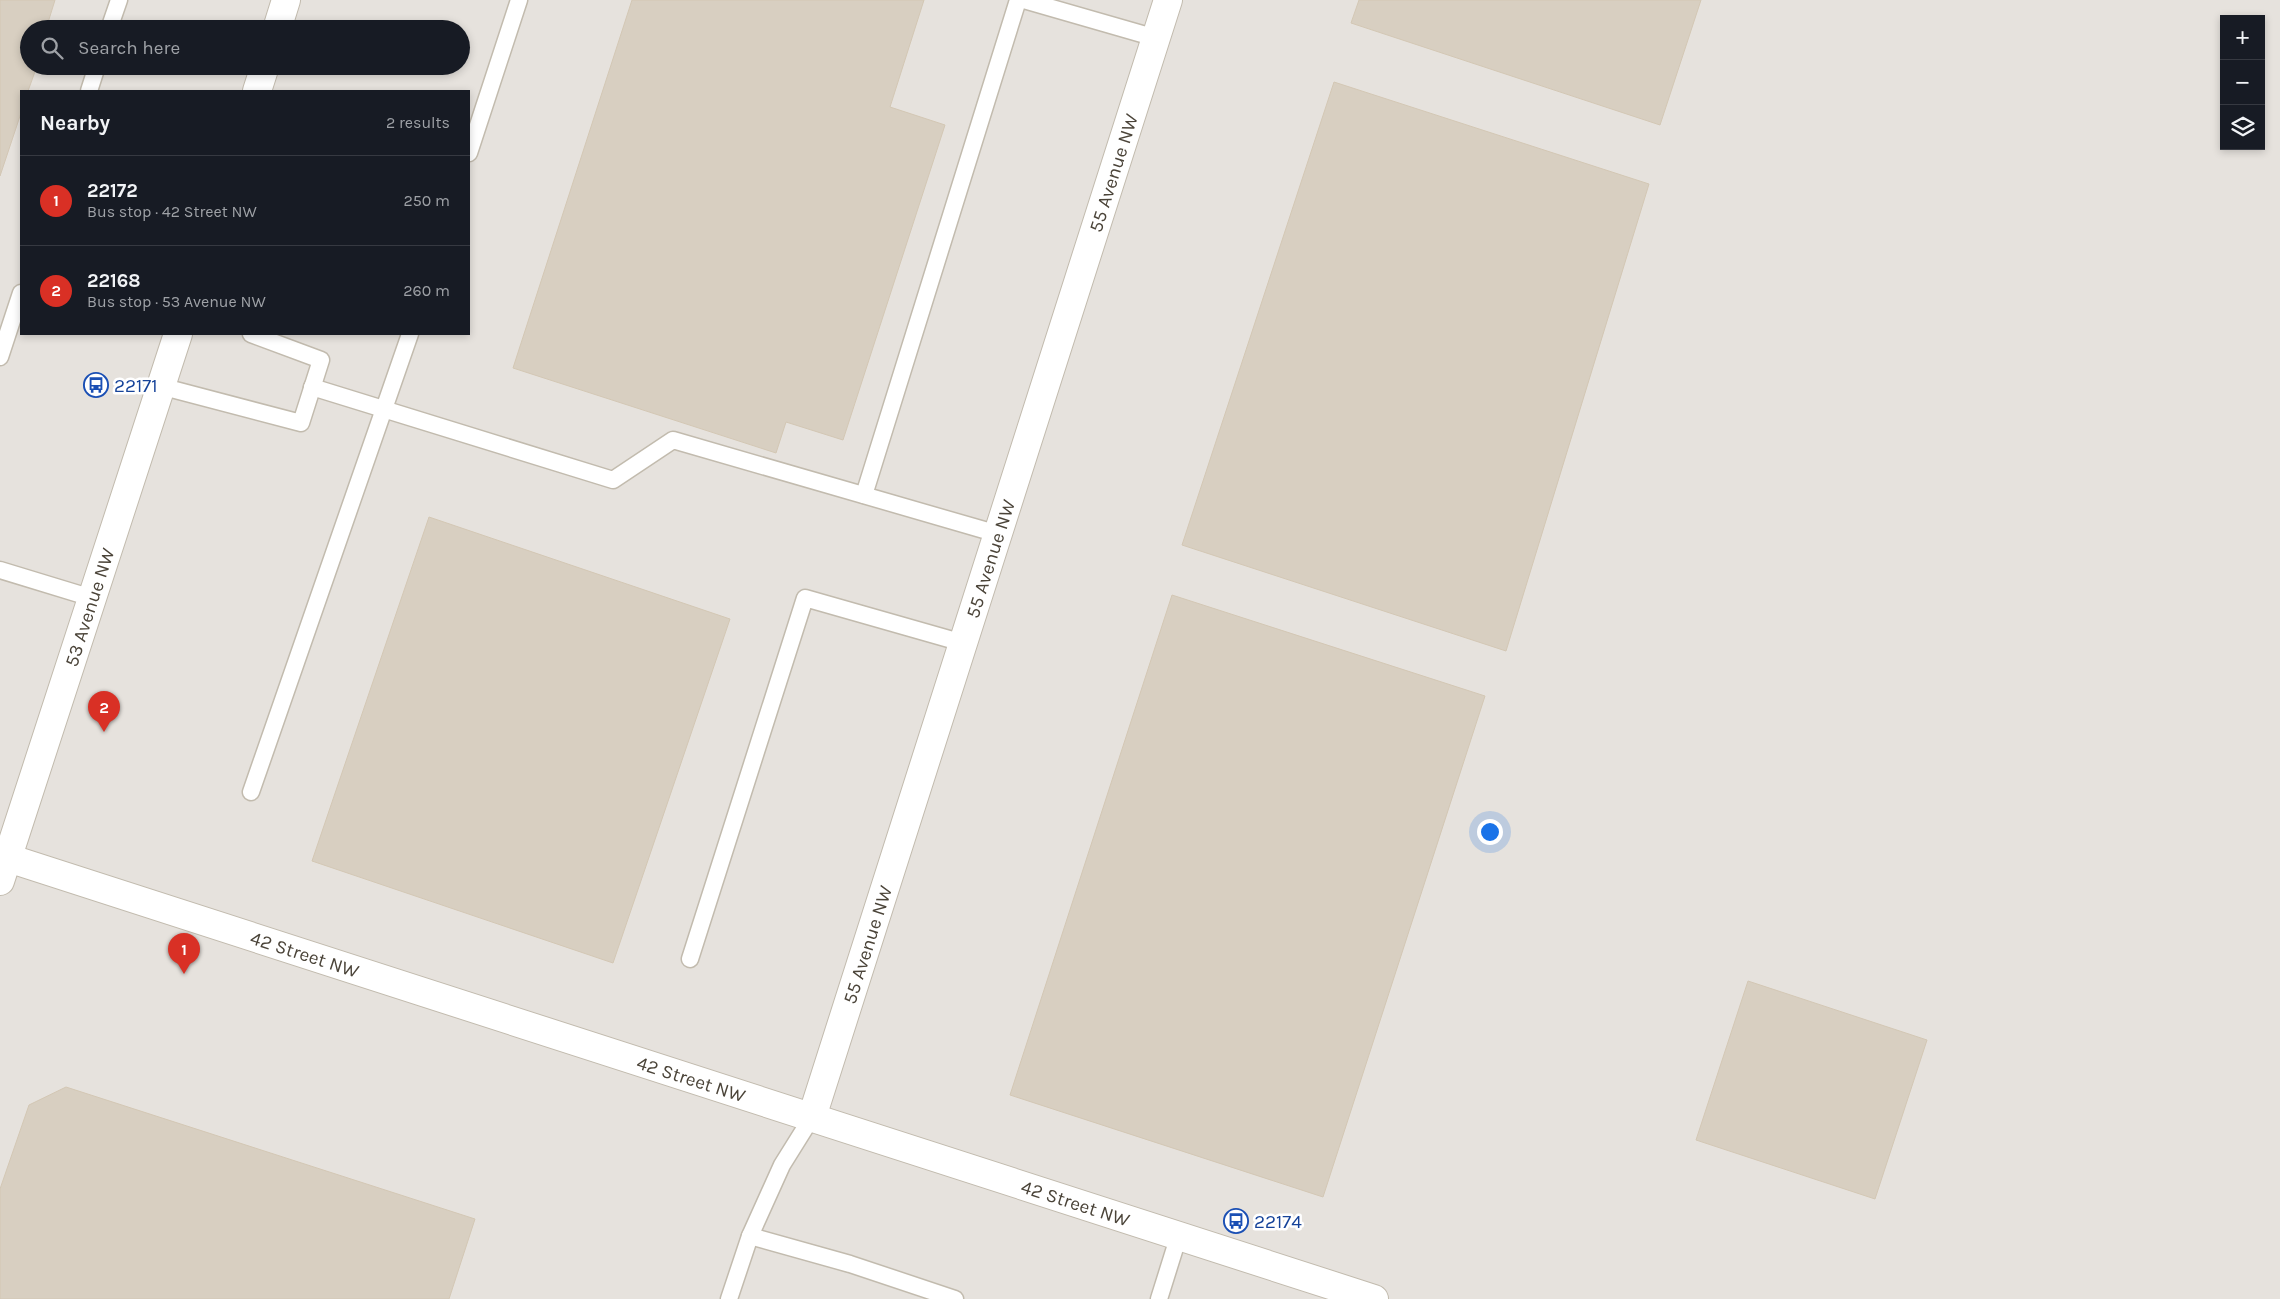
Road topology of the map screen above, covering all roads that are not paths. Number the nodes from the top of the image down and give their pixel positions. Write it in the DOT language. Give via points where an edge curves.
graph roads {
  1 [pos="119,0"];
  2 [pos="286,0"];
  3 [pos="519,0"];
  4 [pos="1018,0"];
  5 [pos="1024,0"];
  6 [pos="1168,0"];
  7 [pos="112,20"];
  8 [pos="280,20"];
  9 [pos="1156,38"];
  10 [pos="94,75"];
  11 [pos="262,75"];
  12 [pos="88,90"];
  13 [pos="257,90"];
  14 [pos="470,151"];
  15 [pos="20,296"];
  16 [pos="178,335"];
  17 [pos="254,335"];
  18 [pos="410,335"];
  19 [pos="0,356"];
  20 [pos="160,386"];
  21 [pos="312,387"];
  22 [pos="385,409"];
  23 [pos="864,495"];
  24 [pos="998,534"];
  25 [pos="0,570"];
  26 [pos="92,598"];
  27 [pos="963,643"];
  28 [pos="251,792"];
  29 [pos="4,869"];
  30 [pos="690,959"];
  31 [pos="812,1117"];
  32 [pos="1179,1235"];
  33 [pos="750,1236"];
  34 [pos="729,1299"];
  35 [pos="954,1299"];
  36 [pos="1159,1299"];
  37 [pos="1374,1299"];
  1 -- 7 [label="lane"];
  2 -- 8 [label="street"];
  3 -- 14 [label="lane"];
  4 -- 23 [label="lane"];
  5 -- 9 [label="lane"];
  6 -- 9 [label="street, 55 Avenue NW"];
  9 -- 24 [label="street, 55 Avenue NW"];
  10 -- 12 [label="lane"];
  11 -- 13 [label="street"];
  15 -- 19 [label="lane"];
  16 -- 20 [label="street, 53 Avenue NW"];
  17 -- 21 [label="lane" via="321,360"];
  18 -- 22 [label="lane"];
  20 -- 21 [label="lane" via="301,422"];
  20 -- 26 [label="street, 53 Avenue NW"];
  21 -- 22 [label="lane"];
  22 -- 23 [label="lane" via="613,480 672,440"];
  22 -- 28 [label="lane"];
  23 -- 24 [label="lane"];
  24 -- 27 [label="street, 55 Avenue NW"];
  25 -- 26 [label="lane"];
  26 -- 29 [label="street, 53 Avenue NW"];
  27 -- 30 [label="lane" via="805,598"];
  27 -- 31 [label="street, 55 Avenue NW"];
  29 -- 31 [label="street, 42 Street NW"];
  31 -- 32 [label="street, 42 Street NW"];
  31 -- 33 [label="lane" via="782,1165"];
  32 -- 36 [label="lane"];
  32 -- 37 [label="street, 42 Street NW"];
  33 -- 34 [label="lane"];
  33 -- 35 [label="lane" via="850,1264"];
}
